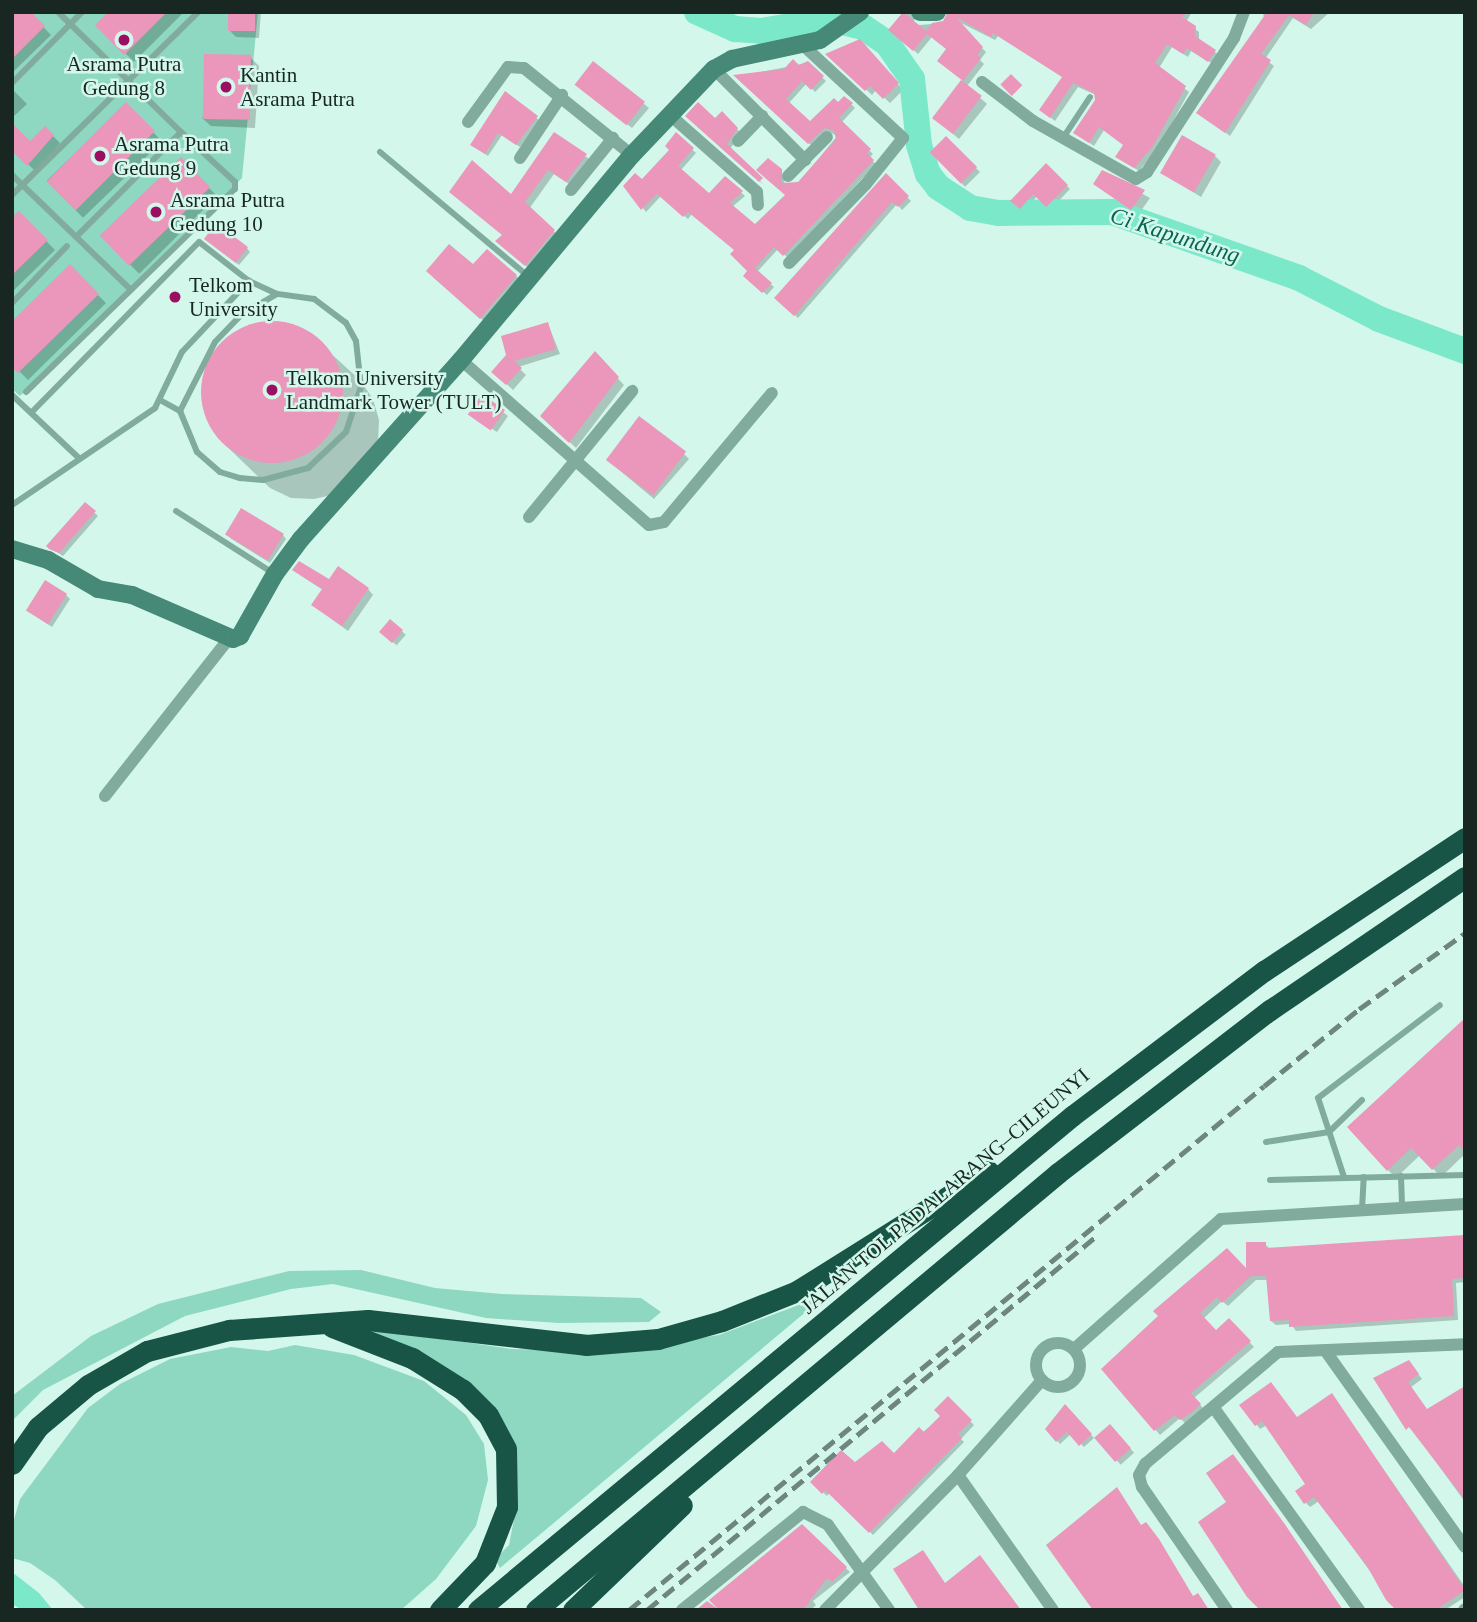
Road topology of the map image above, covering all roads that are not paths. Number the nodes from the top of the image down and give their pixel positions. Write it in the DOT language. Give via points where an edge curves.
graph roads {
  1 [pos="58,12"];
  2 [pos="82,12"];
  3 [pos="198,12"];
  4 [pos="860,12"];
  5 [pos="920,12"];
  6 [pos="937,12"];
  7 [pos="1244,12"];
  8 [pos="70,24"];
  9 [pos="804,46"];
  10 [pos="714,69"];
  11 [pos="982,82"];
  12 [pos="12,83"];
  13 [pos="127,84"];
  14 [pos="562,95"];
  15 [pos="1090,97"];
  16 [pos="670,115"];
  17 [pos="762,116"];
  18 [pos="468,122"];
  19 [pos="181,132"];
  20 [pos="827,137"];
  21 [pos="613,138"];
  22 [pos="1063,138"];
  23 [pos="738,141"];
  24 [pos="380,152"];
  25 [pos="632,155"];
  26 [pos="520,158"];
  27 [pos="806,160"];
  28 [pos="12,175"];
  29 [pos="788,176"];
  30 [pos="22,186"];
  31 [pos="571,190"];
  32 [pos="12,195"];
  33 [pos="758,205"];
  34 [pos="76,237"];
  35 [pos="67,246"];
  36 [pos="789,263"];
  37 [pos="530,277"];
  38 [pos="249,281"];
  39 [pos="131,290"];
  40 [pos="277,294"];
  41 [pos="12,303"];
  42 [pos="461,360"];
  43 [pos="632,390"];
  44 [pos="26,392"];
  45 [pos="772,393"];
  46 [pos="12,395"];
  47 [pos="160,400"];
  48 [pos="180,411"];
  49 [pos="32,412"];
  50 [pos="80,459"];
  51 [pos="573,462"];
  52 [pos="12,505"];
  53 [pos="176,511"];
  54 [pos="529,517"];
  55 [pos="12,549"];
  56 [pos="275,574"];
  57 [pos="230,637"];
  58 [pos="105,796"];
  59 [pos="1465,838"];
  60 [pos="1465,877"];
  61 [pos="1440,1005"];
  62 [pos="1362,1100"];
  63 [pos="1072,1116"];
  64 [pos="1329,1132"];
  65 [pos="1266,1142"];
  66 [pos="1465,1175"];
  67 [pos="1401,1176"];
  68 [pos="1344,1177"];
  69 [pos="1364,1177"];
  70 [pos="1270,1180"];
  71 [pos="1465,1204"];
  72 [pos="1402,1210"];
  73 [pos="1362,1212"];
  74 [pos="323,1324"];
  75 [pos="1465,1344"];
  76 [pos="1074,1349"];
  77 [pos="1327,1353"];
  78 [pos="1042,1380"];
  79 [pos="1214,1408"];
  80 [pos="736,1443"];
  81 [pos="12,1464"];
  82 [pos="958,1475"];
  83 [pos="1465,1547"];
  84 [pos="861,1571"];
  85 [pos="440,1610"];
  86 [pos="478,1610"];
  87 [pos="536,1610"];
  88 [pos="573,1610"];
  89 [pos="682,1610"];
  90 [pos="825,1610"];
  91 [pos="889,1610"];
  92 [pos="1053,1610"];
  93 [pos="1227,1610"];
  94 [pos="1359,1610"];
  1 -- 8 [label="lane"];
  2 -- 8 [label="lane"];
  3 -- 13 [label="lane"];
  4 -- 9 [label="street" via="834,34"];
  5 -- 6 [label="street"];
  7 -- 22 [label="street" via="1234,38 1140,178"];
  8 -- 12 [label="lane"];
  8 -- 13 [label="lane"];
  9 -- 10 [label="street" via="732,59"];
  9 -- 36 [label="street" via="903,138 866,184"];
  10 -- 16 [label="street"];
  10 -- 17 [label="street"];
  11 -- 22 [label="street"];
  13 -- 19 [label="lane"];
  13 -- 30 [label="lane"];
  14 -- 18 [label="street" via="524,68 508,67"];
  14 -- 21 [label="street"];
  14 -- 26 [label="street"];
  15 -- 22 [label="lane"];
  16 -- 25 [label="street"];
  16 -- 33 [label="street" via="757,192"];
  17 -- 23 [label="street"];
  17 -- 27 [label="street"];
  19 -- 34 [label="lane"];
  19 -- 39 [label="lane" via="235,182 235,189"];
  20 -- 27 [label="street"];
  21 -- 25 [label="street"];
  21 -- 31 [label="street"];
  24 -- 37 [label="lane"];
  25 -- 37 [label="street"];
  27 -- 29 [label="street"];
  28 -- 30 [label="lane"];
  30 -- 32 [label="lane"];
  30 -- 34 [label="lane"];
  34 -- 39 [label="lane"];
  35 -- 41 [label="lane"];
  37 -- 42 [label="street"];
  38 -- 40 [label="lane"];
  38 -- 47 [label="lane" via="182,352"];
  38 -- 49 [label="lane" via="199,242"];
  39 -- 44 [label="lane"];
  40 -- 48 [label="lane" via="242,314 215,342"];
  40 -- 48 [label="lane" via="314,299 334,310 356,341 361,387 346,432 308,468 263,480 240,478 220,472 197,452"];
  42 -- 51 [label="street" via="522,409"];
  42 -- 56 [label="street"];
  43 -- 51 [label="street"];
  45 -- 51 [label="street" via="724,456 656,526"];
  46 -- 49 [label="lane"];
  47 -- 48 [label="lane"];
  47 -- 50 [label="lane"];
  49 -- 50 [label="lane"];
  50 -- 52 [label="lane"];
  51 -- 54 [label="street"];
  53 -- 56 [label="lane"];
  55 -- 57 [label="street" via="48,560 98,589 132,595"];
  56 -- 57 [label="street" via="244,631"];
  57 -- 58 [label="street"];
  59 -- 63 [label="highway, JALAN TOL PADALARANG–CILEUNYI" via="1264,971"];
  60 -- 80 [label="highway" via="1270,1010 1058,1173"];
  61 -- 64 [label="lane" via="1318,1098"];
  62 -- 64 [label="lane"];
  63 -- 74 [label="highway" via="821,1277 709,1325 657,1339 586,1345 368,1320"];
  63 -- 86 [label="highway, JALAN TOL PADALARANG–CILEUNYI"];
  64 -- 65 [label="lane"];
  64 -- 68 [label="lane"];
  66 -- 67 [label="lane"];
  67 -- 69 [label="lane"];
  67 -- 72 [label="lane"];
  68 -- 69 [label="lane"];
  68 -- 70 [label="lane"];
  69 -- 73 [label="lane"];
  71 -- 72 [label="street"];
  72 -- 73 [label="street"];
  73 -- 76 [label="street" via="1221,1219"];
  74 -- 81 [label="highway" via="229,1330 147,1351 88,1385 38,1427"];
  74 -- 85 [label="highway" via="412,1358 463,1390 488,1415 506,1449 507,1507 485,1563"];
  75 -- 77 [label="street"];
  76 -- 78 [label="street" via="1079,1362 1073,1380 1054,1386"];
  76 -- 78 [label="street" via="1062,1343 1042,1349 1036,1367"];
  77 -- 79 [label="street" via="1292,1348 1278,1352"];
  77 -- 83 [label="street"];
  78 -- 82 [label="street"];
  79 -- 93 [label="street" via="1145,1464 1139,1475 1142,1487"];
  79 -- 94 [label="street"];
  80 -- 87 [label="highway"];
  80 -- 88 [label="highway" via="699,1488"];
  82 -- 84 [label="street"];
  82 -- 92 [label="street"];
  84 -- 89 [label="street" via="828,1525 803,1512"];
  84 -- 90 [label="street"];
  84 -- 91 [label="street"];
}
